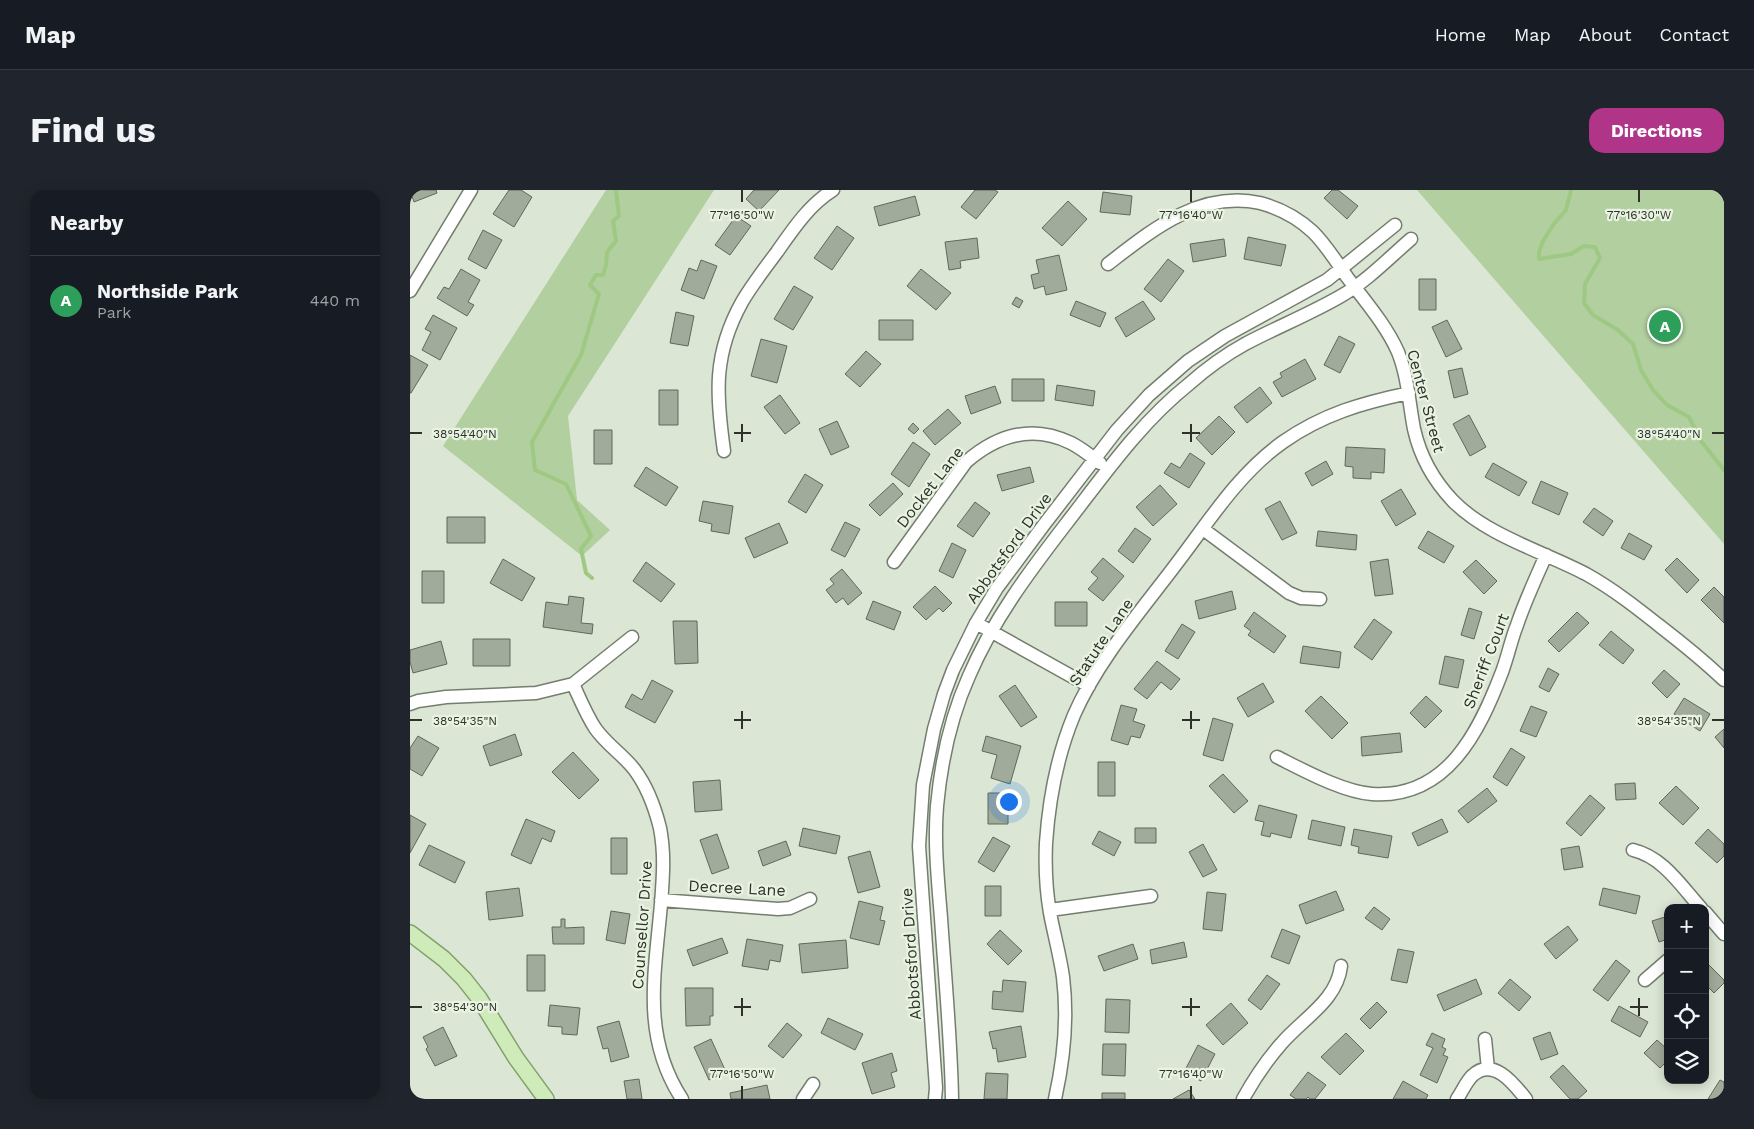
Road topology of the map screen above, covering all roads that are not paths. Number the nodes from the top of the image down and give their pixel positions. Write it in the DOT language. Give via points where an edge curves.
graph roads {
  1 [pos="471,190"];
  2 [pos="833,190"];
  3 [pos="1212,196"];
  4 [pos="1395,225"];
  5 [pos="1411,239"];
  6 [pos="1108,264"];
  7 [pos="1342,269"];
  8 [pos="1355,287"];
  9 [pos="410,292"];
  10 [pos="1409,393"];
  11 [pos="724,451"];
  12 [pos="1094,459"];
  13 [pos="1108,469"];
  14 [pos="1203,529"];
  15 [pos="1546,555"];
  16 [pos="894,562"];
  17 [pos="1320,599"];
  18 [pos="976,623"];
  19 [pos="992,632"];
  20 [pos="632,637"];
  21 [pos="1724,680"];
  22 [pos="573,684"];
  23 [pos="1088,686"];
  24 [pos="410,704"];
  25 [pos="1277,757"];
  26 [pos="1633,850"];
  27 [pos="1151,896"];
  28 [pos="810,899"];
  29 [pos="661,900"];
  30 [pos="1697,904"];
  31 [pos="1050,910"];
  32 [pos="1709,921"];
  33 [pos="410,933"];
  34 [pos="1724,934"];
  35 [pos="1664,963"];
  36 [pos="1341,966"];
  37 [pos="1645,980"];
  38 [pos="1485,1039"];
  39 [pos="1488,1069"];
  40 [pos="814,1084"];
  41 [pos="546,1099"];
  42 [pos="682,1099"];
  43 [pos="804,1099"];
  44 [pos="935,1099"];
  45 [pos="952,1099"];
  46 [pos="1055,1099"];
  47 [pos="1244,1099"];
  48 [pos="1458,1099"];
  49 [pos="1526,1099"];
  1 -- 9 [label="street"];
  2 -- 11 [label="street" via="792,230 732,322 723,346 718,378 718,411"];
  3 -- 6 [label="street, Center Street" via="1180,213"];
  3 -- 7 [label="street, Center Street" via="1270,205 1287,213 1312,231"];
  4 -- 7 [label="street, Abbotsford Drive"];
  5 -- 8 [label="street, Abbotsford Drive"];
  7 -- 8 [label="street, Center Street"];
  7 -- 12 [label="street, Abbotsford Drive" via="1188,361 1149,395"];
  8 -- 10 [label="street, Center Street" via="1398,352"];
  8 -- 13 [label="street, Abbotsford Drive" via="1244,344 1218,361 1157,411"];
  10 -- 14 [label="street, Statute Lane" via="1356,405 1329,416 1282,443 1240,482"];
  10 -- 15 [label="street, Center Street" via="1420,450 1440,486 1476,520"];
  12 -- 13 [label="street, Docket Lane"];
  12 -- 16 [label="street, Docket Lane" via="1072,444 1040,434 1023,434 992,442 966,462"];
  12 -- 18 [label="street, Abbotsford Drive" via="997,588"];
  13 -- 19 [label="street, Abbotsford Drive" via="1008,602"];
  14 -- 17 [label="street" via="1289,593 1301,598"];
  14 -- 23 [label="street, Statute Lane"];
  15 -- 21 [label="street, Center Street" via="1586,574 1630,602"];
  15 -- 25 [label="street, Sheriff Court" via="1488,704 1462,752 1438,776 1408,791 1371,794 1352,791"];
  18 -- 19 [label="street"];
  18 -- 44 [label="street, Abbotsford Drive" via="944,694 923,785 919,846"];
  19 -- 23 [label="street"];
  19 -- 45 [label="street, Abbotsford Drive" via="961,696 950,733 937,806 937,865"];
  20 -- 22 [label="street"];
  22 -- 24 [label="street" via="536,692 435,698"];
  22 -- 29 [label="street, Counsellor Drive" via="595,727 634,769 652,802 663,845"];
  23 -- 31 [label="street, Statute Lane" via="1063,746 1049,809 1046,845"];
  26 -- 30 [label="street" via="1662,864"];
  27 -- 31 [label="street"];
  28 -- 29 [label="street, Decree Lane" via="790,908 778,909"];
  29 -- 42 [label="street, Counsellor Drive" via="654,1025 666,1070"];
  31 -- 46 [label="street, Statute Lane" via="1066,1007"];
  32 -- 34 [label="street"];
  33 -- 41 [label="main road" via="464,979"];
  35 -- 37 [label="street"];
  36 -- 47 [label="street" via="1336,986 1329,997 1282,1043"];
  38 -- 39 [label="street"];
  39 -- 48 [label="street" via="1472,1076"];
  39 -- 49 [label="street" via="1504,1074"];
  40 -- 43 [label="street"];
}
